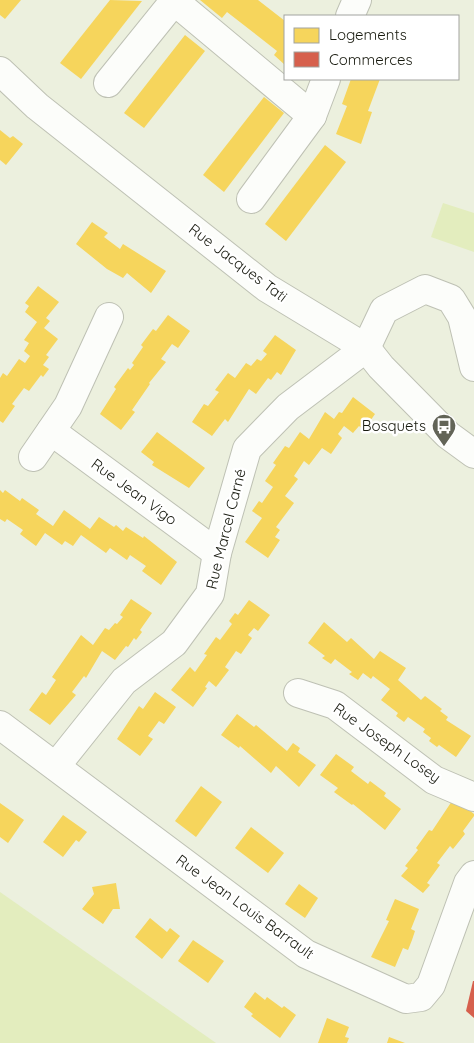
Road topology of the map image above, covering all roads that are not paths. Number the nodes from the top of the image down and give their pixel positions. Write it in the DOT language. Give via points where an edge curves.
graph roads {
  1 [pos="174,0"];
  2 [pos="357,0"];
  3 [pos="350,15"];
  4 [pos="0,72"];
  5 [pos="326,80"];
  6 [pos="108,83"];
  7 [pos="312,116"];
  8 [pos="251,199"];
  9 [pos="109,317"];
  10 [pos="366,348"];
  11 [pos="474,367"];
  12 [pos="51,431"];
  13 [pos="474,454"];
  14 [pos="33,457"];
  15 [pos="217,553"];
  16 [pos="298,693"];
  17 [pos="0,725"];
  18 [pos="56,766"];
  19 [pos="474,797"];
  20 [pos="474,875"];
  1 -- 6 [label="street"];
  1 -- 7 [label="street"];
  2 -- 3 [label="street"];
  4 -- 10 [label="street, Rue Jacques Tati" via="37,106 267,288"];
  5 -- 7 [label="street"];
  7 -- 8 [label="street"];
  9 -- 12 [label="street" via="68,406"];
  10 -- 11 [label="street" via="384,310 425,289 452,300 462,317"];
  10 -- 13 [label="street, Rue Jacques Tati" via="448,435"];
  10 -- 15 [label="street, Rue Marcel Carné" via="288,407 247,449"];
  12 -- 14 [label="street"];
  12 -- 15 [label="street, Rue Jean Vigo"];
  15 -- 18 [label="street, Rue Marcel Carné" via="210,594 174,643 124,682"];
  16 -- 19 [label="street, Rue Joseph Losey" via="335,705 434,780"];
  17 -- 18 [label="street, Rue Jean Louis Barrault"];
  18 -- 20 [label="street, Rue Jean Louis Barrault" via="306,954 406,999 421,997 431,984 468,883"];
}
